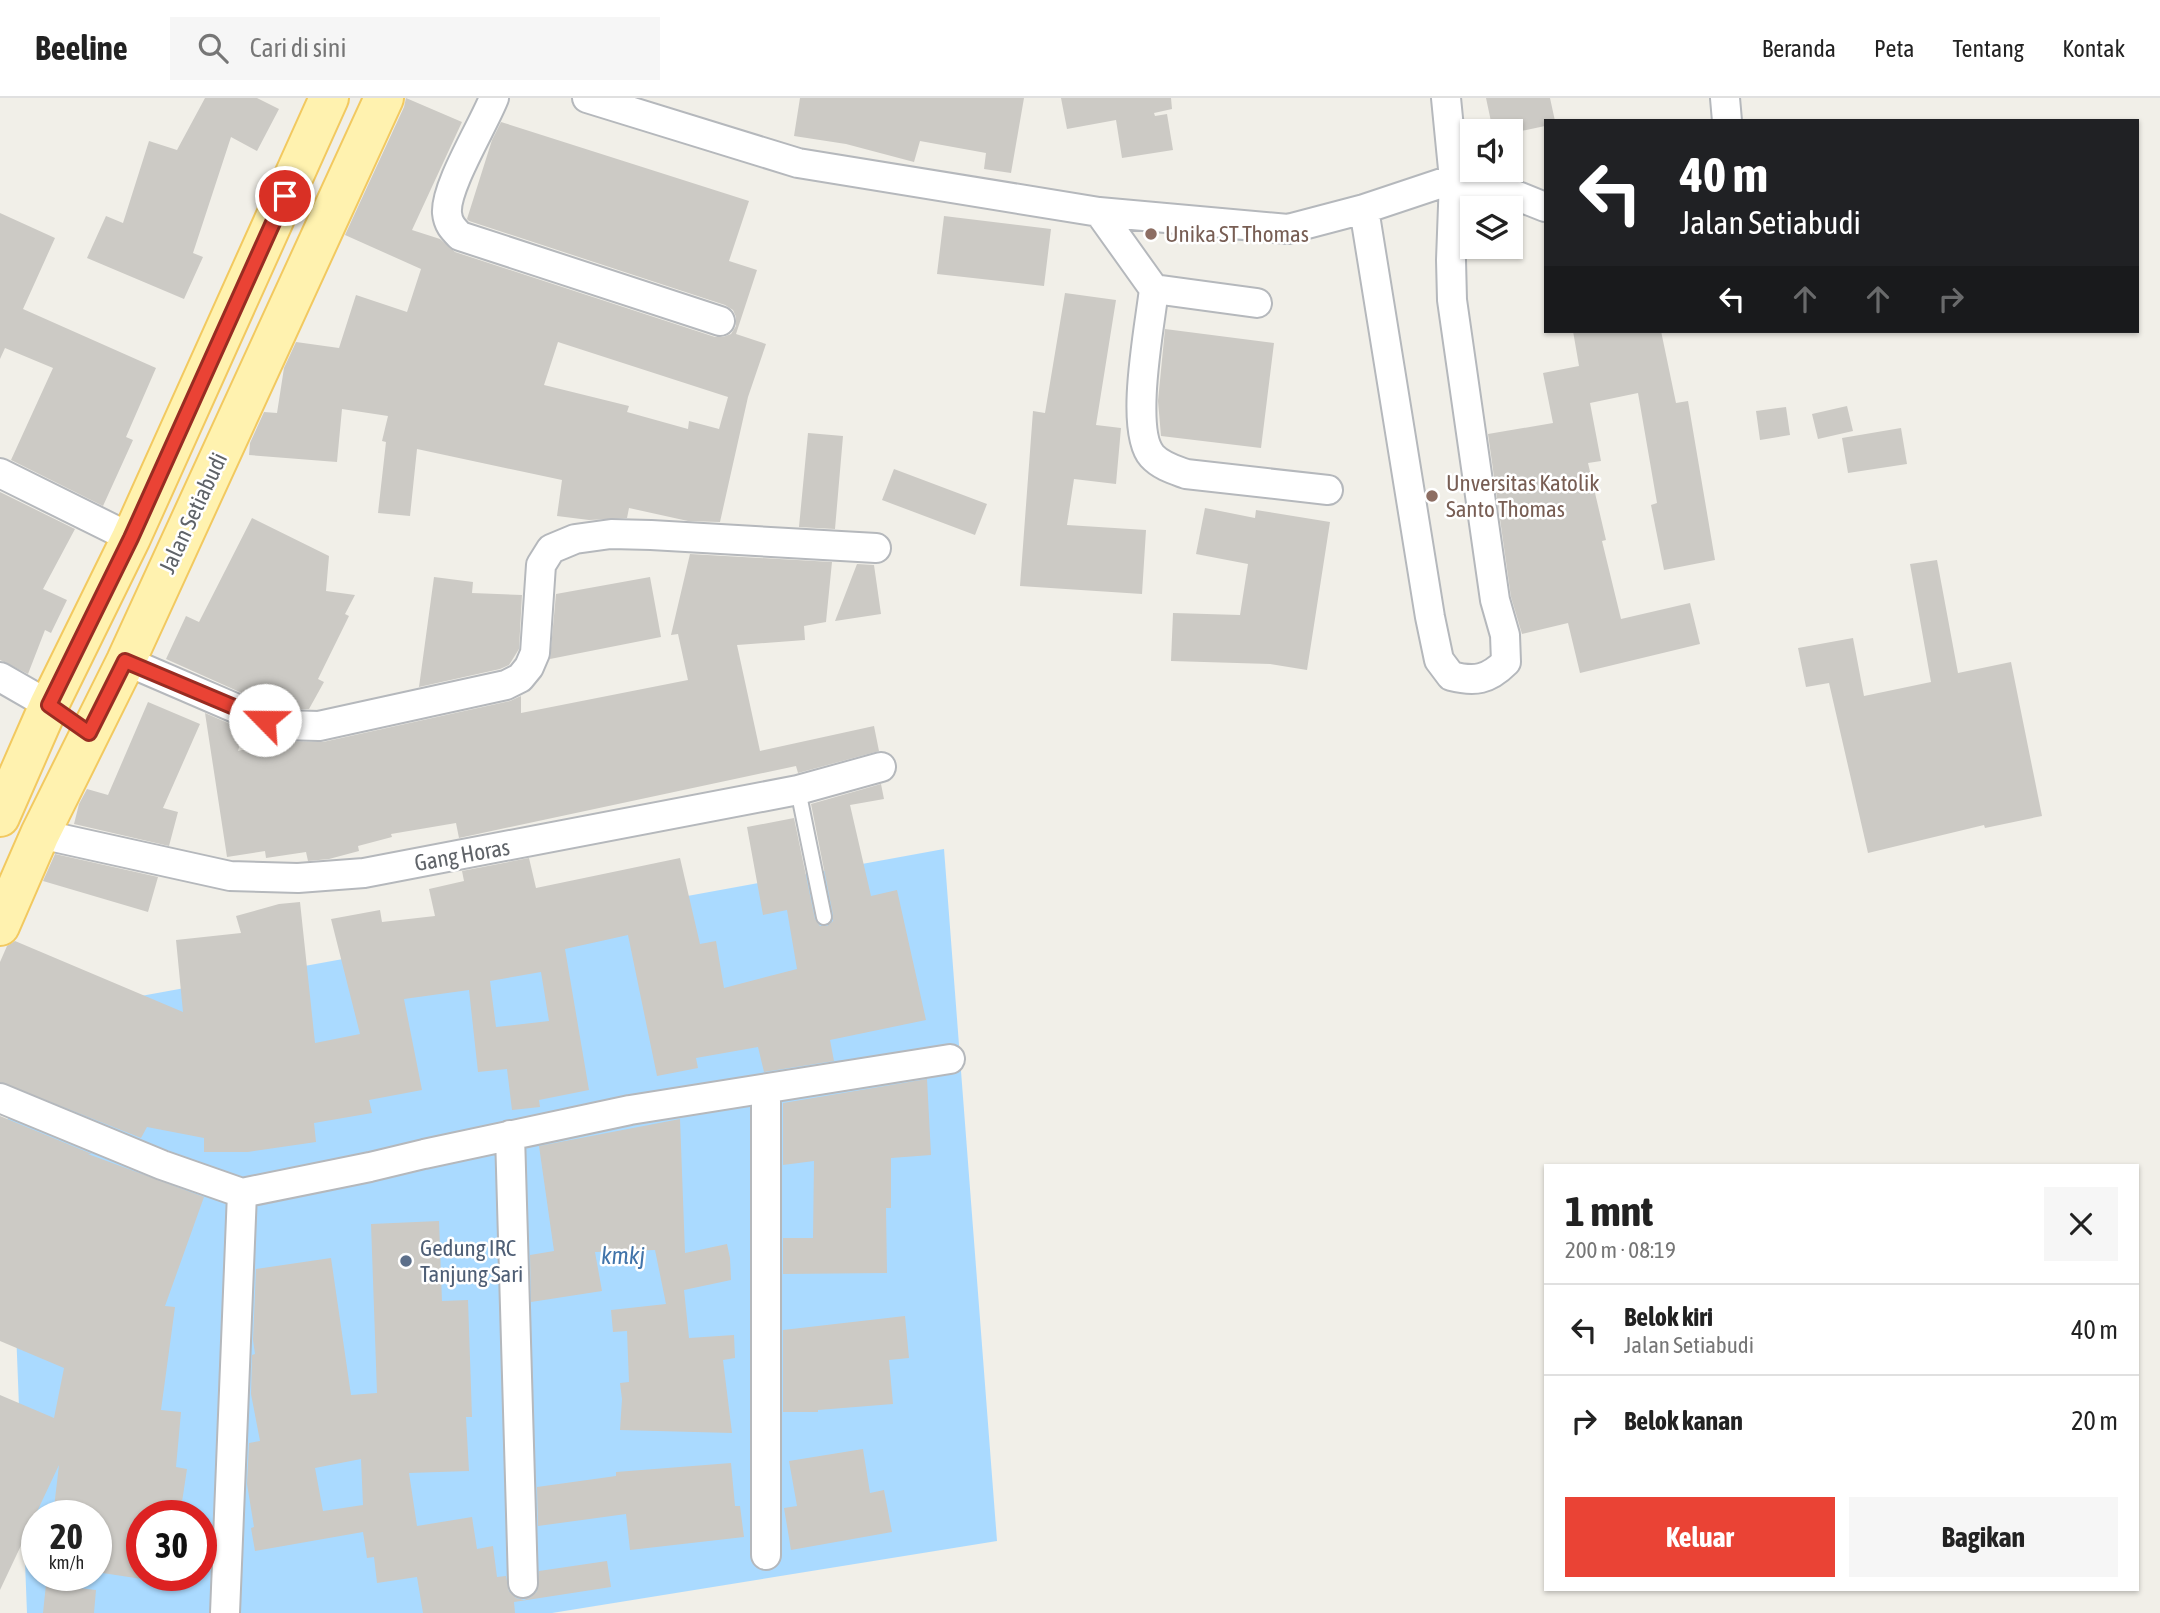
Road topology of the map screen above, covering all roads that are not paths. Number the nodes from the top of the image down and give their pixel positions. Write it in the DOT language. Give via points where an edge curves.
graph roads {
  1 [pos="329,98"];
  2 [pos="384,98"];
  3 [pos="494,98"];
  4 [pos="587,98"];
  5 [pos="1446,98"];
  6 [pos="1725,98"];
  7 [pos="1727,119"];
  8 [pos="1454,179"];
  9 [pos="1544,207"];
  10 [pos="1364,209"];
  11 [pos="1100,212"];
  12 [pos="1154,289"];
  13 [pos="1257,303"];
  14 [pos="720,321"];
  15 [pos="0,473"];
  16 [pos="1328,490"];
  17 [pos="131,538"];
  18 [pos="876,548"];
  19 [pos="125,661"];
  20 [pos="0,677"];
  21 [pos="49,705"];
  22 [pos="89,733"];
  23 [pos="881,767"];
  24 [pos="798,790"];
  25 [pos="0,817"];
  26 [pos="40,834"];
  27 [pos="824,917"];
  28 [pos="0,926"];
  29 [pos="950,1059"];
  30 [pos="766,1089"];
  31 [pos="0,1098"];
  32 [pos="510,1135"];
  33 [pos="242,1193"];
  34 [pos="766,1555"];
  35 [pos="523,1583"];
  36 [pos="225,1613"];
  1 -- 17 [label="main road, Jalan Setiabudi"];
  2 -- 19 [label="main road, Jalan Setiabudi"];
  3 -- 14 [label="street" via="449,195 447,215 460,236"];
  4 -- 11 [label="street" via="798,163"];
  5 -- 8 [label="street"];
  6 -- 7 [label="street"];
  8 -- 9 [label="street"];
  8 -- 10 [label="street"];
  8 -- 10 [label="street" via="1452,300 1506,662 1494,674 1470,681 1451,676 1439,660"];
  10 -- 11 [label="street" via="1288,229"];
  11 -- 12 [label="street"];
  12 -- 13 [label="street"];
  12 -- 16 [label="street" via="1140,409 1151,456 1186,474"];
  15 -- 17 [label="street"];
  17 -- 21 [label="main road, Jalan Setiabudi"];
  18 -- 19 [label="street" via="651,535 575,539 551,549 541,565 535,653 520,678 506,685 318,726 265,720"];
  19 -- 22 [label="main road, Jalan Setiabudi"];
  20 -- 21 [label="street"];
  21 -- 22 [label="main road"];
  21 -- 25 [label="main road, Jalan Setiabudi"];
  22 -- 26 [label="main road, Jalan Setiabudi"];
  23 -- 24 [label="street, Gang Horas"];
  24 -- 26 [label="street, Gang Horas" via="364,873 298,878 230,876"];
  24 -- 27 [label="lane"];
  26 -- 28 [label="main road, Jalan Setiabudi"];
  29 -- 30 [label="street"];
  30 -- 32 [label="street"];
  30 -- 34 [label="street"];
  31 -- 33 [label="street" via="162,1166"];
  32 -- 33 [label="street"];
  32 -- 35 [label="street"];
  33 -- 36 [label="street"];
}
